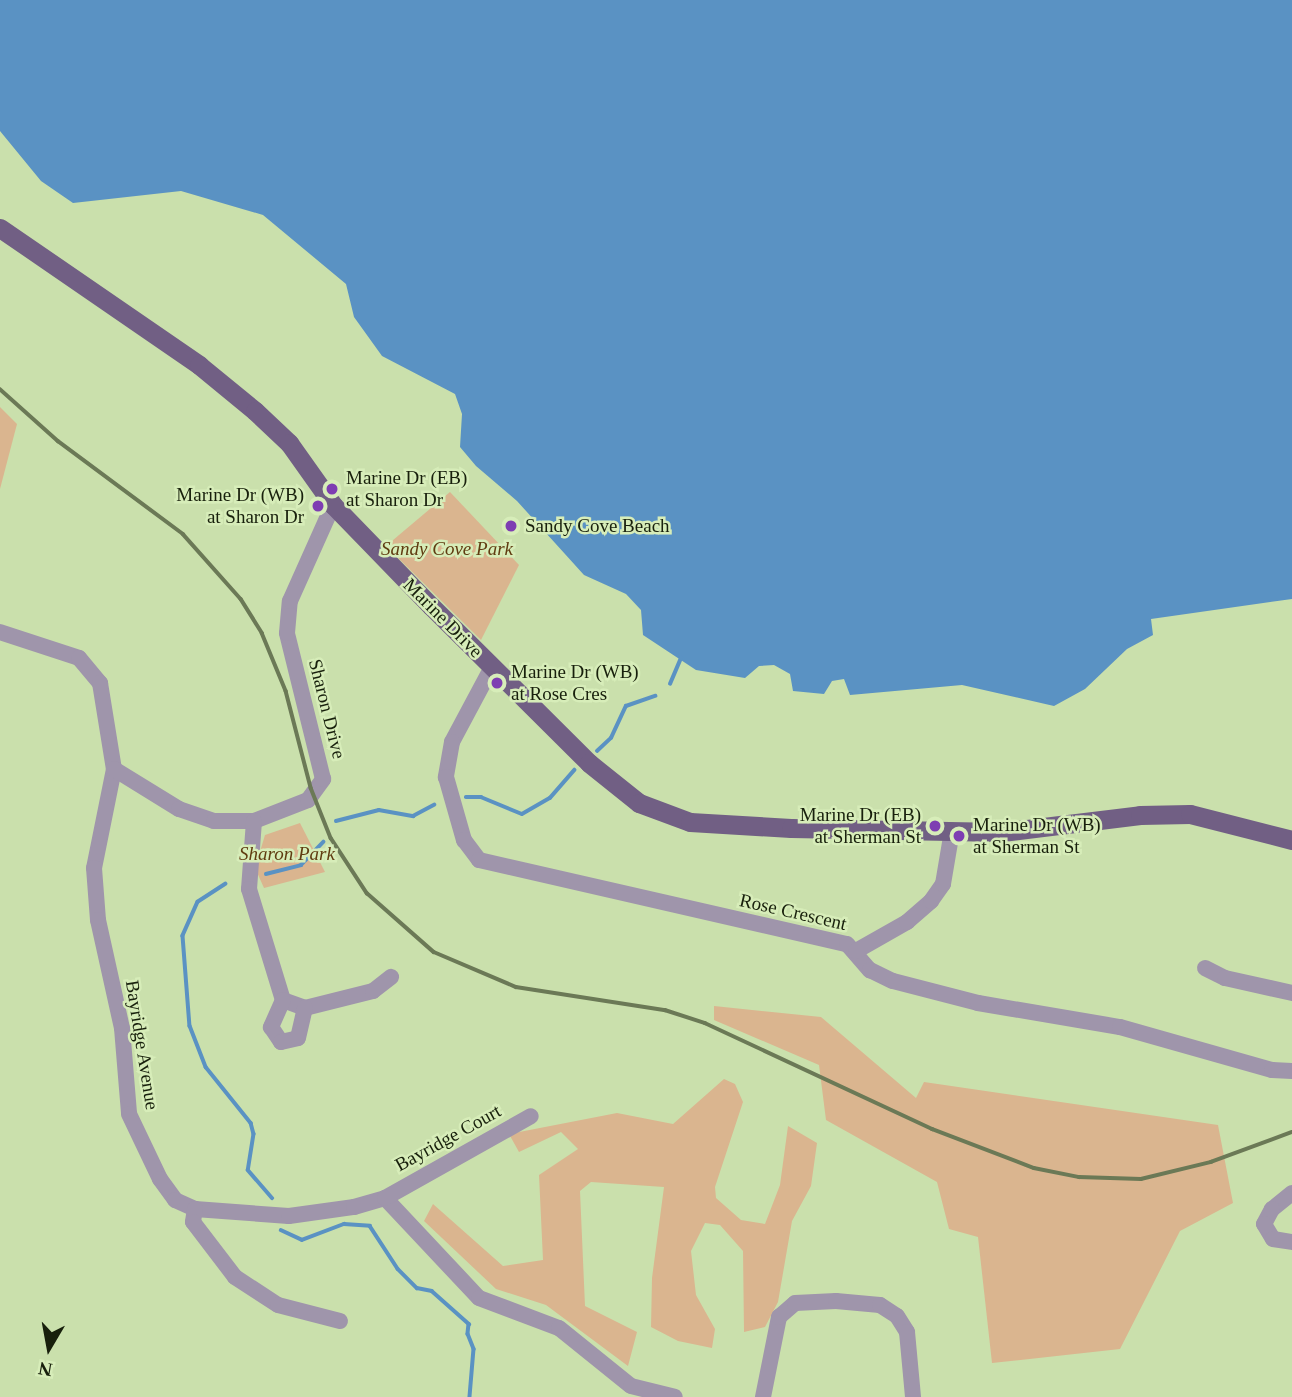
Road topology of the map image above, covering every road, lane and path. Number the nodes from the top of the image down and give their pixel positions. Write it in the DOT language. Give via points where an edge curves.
graph roads {
  1 [pos="0,228"];
  2 [pos="333,505"];
  3 [pos="0,632"];
  4 [pos="487,662"];
  5 [pos="114,769"];
  6 [pos="254,821"];
  7 [pos="952,831"];
  8 [pos="1292,839"];
  9 [pos="856,951"];
  10 [pos="1205,968"];
  11 [pos="391,977"];
  12 [pos="1292,993"];
  13 [pos="283,1000"];
  14 [pos="305,1008"];
  15 [pos="1292,1071"];
  16 [pos="531,1116"];
  17 [pos="1292,1193"];
  18 [pos="385,1198"];
  19 [pos="195,1209"];
  20 [pos="1292,1242"];
  21 [pos="340,1321"];
  22 [pos="640,1393"];
  23 [pos="675,1397"];
  24 [pos="762,1397"];
  25 [pos="913,1397"];
  1 -- 2 [label="main road, Marine Drive" via="199,365 255,411 289,443"];
  2 -- 4 [label="main road, Marine Drive"];
  2 -- 6 [label="street, Sharon Drive" via="290,601 287,633 323,779 308,800"];
  3 -- 5 [label="street, Bayridge Avenue" via="71,653 92,668 103,695 104,728"];
  4 -- 7 [label="main road, Marine Drive" via="621,792 659,812 714,825"];
  4 -- 9 [label="street, Rose Crescent" via="452,742 446,777 464,840 479,860 846,944"];
  5 -- 6 [label="street, Sharon Drive" via="179,809 214,821"];
  5 -- 19 [label="street, Bayridge Avenue" via="94,868 99,920 122,1028 129,1114 160,1179 175,1200"];
  6 -- 13 [label="street" via="248,889"];
  7 -- 8 [label="main road, Marine Drive" via="1002,832 1140,815 1190,814"];
  7 -- 9 [label="street" via="943,884 931,901 907,922"];
  9 -- 15 [label="street, Rose Crescent" via="870,970 893,981 978,1003 1120,1027 1272,1070"];
  10 -- 12 [label="street" via="1225,978"];
  11 -- 14 [label="street" via="373,991"];
  13 -- 14 [label="street"];
  13 -- 14 [label="street" via="271,1027 281,1042 298,1038"];
  16 -- 18 [label="street, Bayridge Court"];
  17 -- 20 [label="street" via="1272,1209 1264,1224 1273,1239"];
  18 -- 19 [label="street" via="289,1216"];
  18 -- 22 [label="street" via="479,1298 559,1328"];
  19 -- 21 [label="street" via="193,1222 235,1277 278,1305"];
  22 -- 23 [label="street"];
  24 -- 25 [label="street" via="779,1317 795,1303 836,1301 880,1305 897,1316 906,1332"];
}
